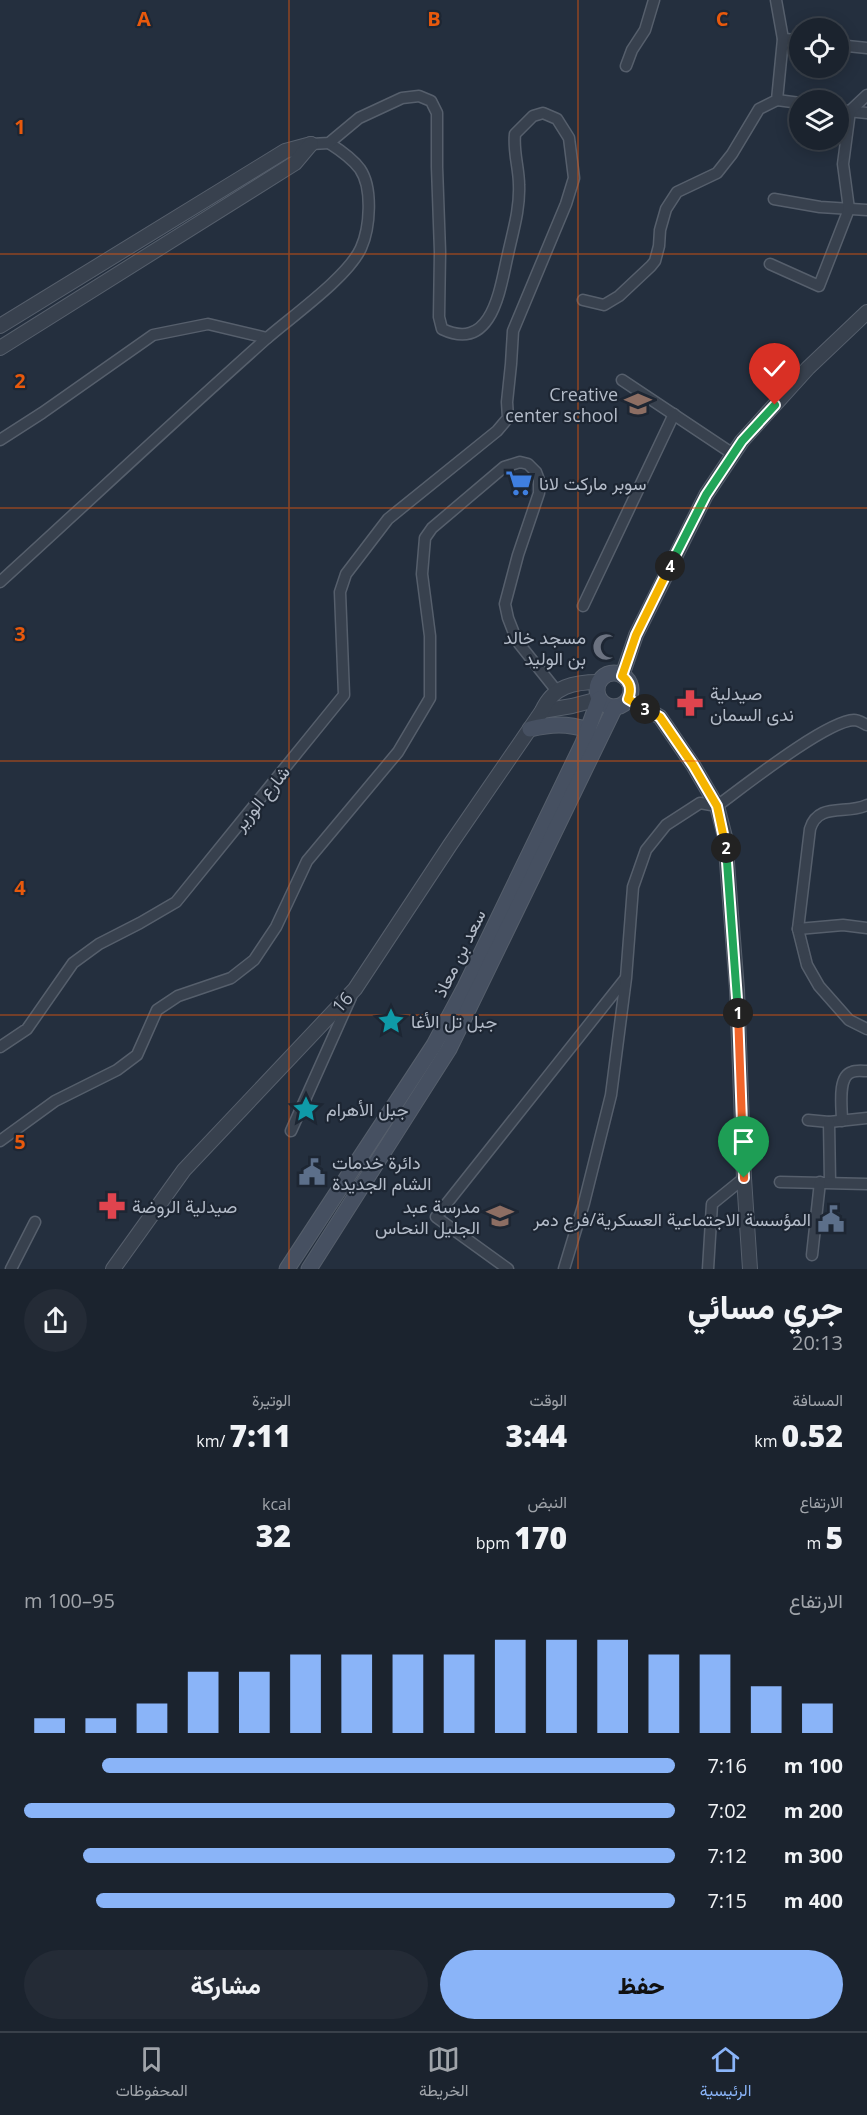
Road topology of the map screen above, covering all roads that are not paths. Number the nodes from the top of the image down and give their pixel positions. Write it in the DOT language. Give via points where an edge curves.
graph roads {
  1 [pos="654,0"];
  2 [pos="776,0"];
  3 [pos="783,39"];
  4 [pos="789,39"];
  5 [pos="849,46"];
  6 [pos="867,48"];
  7 [pos="626,66"];
  8 [pos="867,94"];
  9 [pos="777,100"];
  10 [pos="789,102"];
  11 [pos="849,107"];
  12 [pos="849,111"];
  13 [pos="867,113"];
  14 [pos="329,142"];
  15 [pos="311,144"];
  16 [pos="843,150"];
  17 [pos="774,199"];
  18 [pos="849,209"];
  19 [pos="867,210"];
  20 [pos="770,264"];
  21 [pos="583,300"];
  22 [pos="867,312"];
  23 [pos="0,326"];
  24 [pos="267,338"];
  25 [pos="0,348"];
  26 [pos="622,380"];
  27 [pos="674,414"];
  28 [pos="0,440"];
  29 [pos="733,454"];
  30 [pos="0,582"];
  31 [pos="583,606"];
  32 [pos="622,676"];
  33 [pos="599,682"];
  34 [pos="556,690"];
  35 [pos="599,699"];
  36 [pos="628,699"];
  37 [pos="615,707"];
  38 [pos="542,711"];
  39 [pos="867,725"];
  40 [pos="530,729"];
  41 [pos="588,730"];
  42 [pos="867,804"];
  43 [pos="717,806"];
  44 [pos="867,928"];
  45 [pos="798,929"];
  46 [pos="626,978"];
  47 [pos="355,989"];
  48 [pos="867,1029"];
  49 [pos="0,1047"];
  50 [pos="867,1071"];
  51 [pos="867,1118"];
  52 [pos="808,1120"];
  53 [pos="842,1120"];
  54 [pos="829,1122"];
  55 [pos="291,1131"];
  56 [pos="0,1141"];
  57 [pos="744,1178"];
  58 [pos="780,1182"];
  59 [pos="825,1182"];
  60 [pos="867,1184"];
  61 [pos="746,1208"];
  62 [pos="35,1222"];
  63 [pos="812,1255"];
  64 [pos="11,1269"];
  65 [pos="113,1269"];
  66 [pos="287,1269"];
  67 [pos="309,1269"];
  68 [pos="508,1269"];
  69 [pos="564,1269"];
  70 [pos="708,1269"];
  71 [pos="740,1269"];
  72 [pos="750,1269"];
  1 -- 7 [label="street" via="645,30"];
  2 -- 3 [label="street"];
  3 -- 4 [label="street"];
  3 -- 9 [label="street"];
  5 -- 6 [label="street"];
  8 -- 11 [label="street"];
  9 -- 10 [label="street"];
  9 -- 21 [label="street" via="759,109 717,173 677,192 666,209 651,266 604,305"];
  12 -- 13 [label="street"];
  14 -- 15 [label="street"];
  14 -- 24 [label="street" via="361,171 367,190 369,224 360,250 340,276"];
  14 -- 49 [label="street, شارع الوزير" via="358,118 402,98 419,96 430,101 437,114 438,317 442,329 469,334 490,317 497,302 519,206 515,134 533,116 543,113 556,119 569,138 574,178 513,331 508,418 388,519 346,574 340,592 344,695 176,902 99,944 73,963 27,1029"];
  15 -- 23 [label="street" via="285,151"];
  15 -- 25 [label="street" via="295,162"];
  16 -- 18 [label="street"];
  17 -- 18 [label="street"];
  18 -- 19 [label="street"];
  18 -- 20 [label="street" via="819,286"];
  22 -- 29 [label="street" via="808,369"];
  24 -- 28 [label="street" via="208,324 153,334"];
  24 -- 30 [label="street"];
  26 -- 27 [label="street"];
  27 -- 29 [label="street"];
  27 -- 31 [label="street"];
  29 -- 32 [label="street" via="706,495 636,635"];
  32 -- 33 [label="main road" via="607,675"];
  32 -- 36 [label="main road" via="631,689"];
  33 -- 34 [label="street" via="576,682"];
  33 -- 35 [label="main road"];
  34 -- 38 [label="street, 16"];
  34 -- 56 [label="street" via="517,640 505,604 539,493 536,472 520,462 504,467 425,538 422,574 430,636 430,698 398,752 307,861 276,927 254,960 231,978 166,1004 158,1010 137,1055 117,1070 55,1101"];
  35 -- 37 [label="main road"];
  35 -- 38 [label="street"];
  35 -- 41 [label="main road, سعد بن معاذ"];
  36 -- 37 [label="main road"];
  36 -- 43 [label="street" via="660,717"];
  37 -- 67 [label="main road, سعد بن معاذ" via="449,1049"];
  38 -- 40 [label="street, 16"];
  39 -- 43 [label="street" via="855,720 833,726"];
  40 -- 41 [label="main road" via="558,724"];
  40 -- 47 [label="street, 16"];
  41 -- 66 [label="main road, سعد بن معاذ" via="434,1046"];
  42 -- 45 [label="street" via="819,814 813,819"];
  43 -- 46 [label="street" via="700,803 666,825 646,850 633,886"];
  43 -- 57 [label="street" via="725,837 737,990"];
  44 -- 45 [label="street"];
  45 -- 48 [label="street" via="807,965 819,986 849,1020"];
  46 -- 68 [label="street" via="436,1217"];
  46 -- 69 [label="street" via="611,1095"];
  47 -- 55 [label="street"];
  47 -- 65 [label="street, 16" via="184,1170"];
  50 -- 53 [label="street" via="846,1075 842,1083"];
  51 -- 53 [label="street"];
  52 -- 54 [label="street"];
  53 -- 54 [label="street"];
  54 -- 59 [label="street"];
  57 -- 61 [label="street"];
  57 -- 70 [label="street" via="712,1204"];
  58 -- 59 [label="street"];
  59 -- 60 [label="street"];
  59 -- 63 [label="street"];
  61 -- 71 [label="street" via="741,1228"];
  61 -- 72 [label="street"];
  62 -- 64 [label="street"];
}
